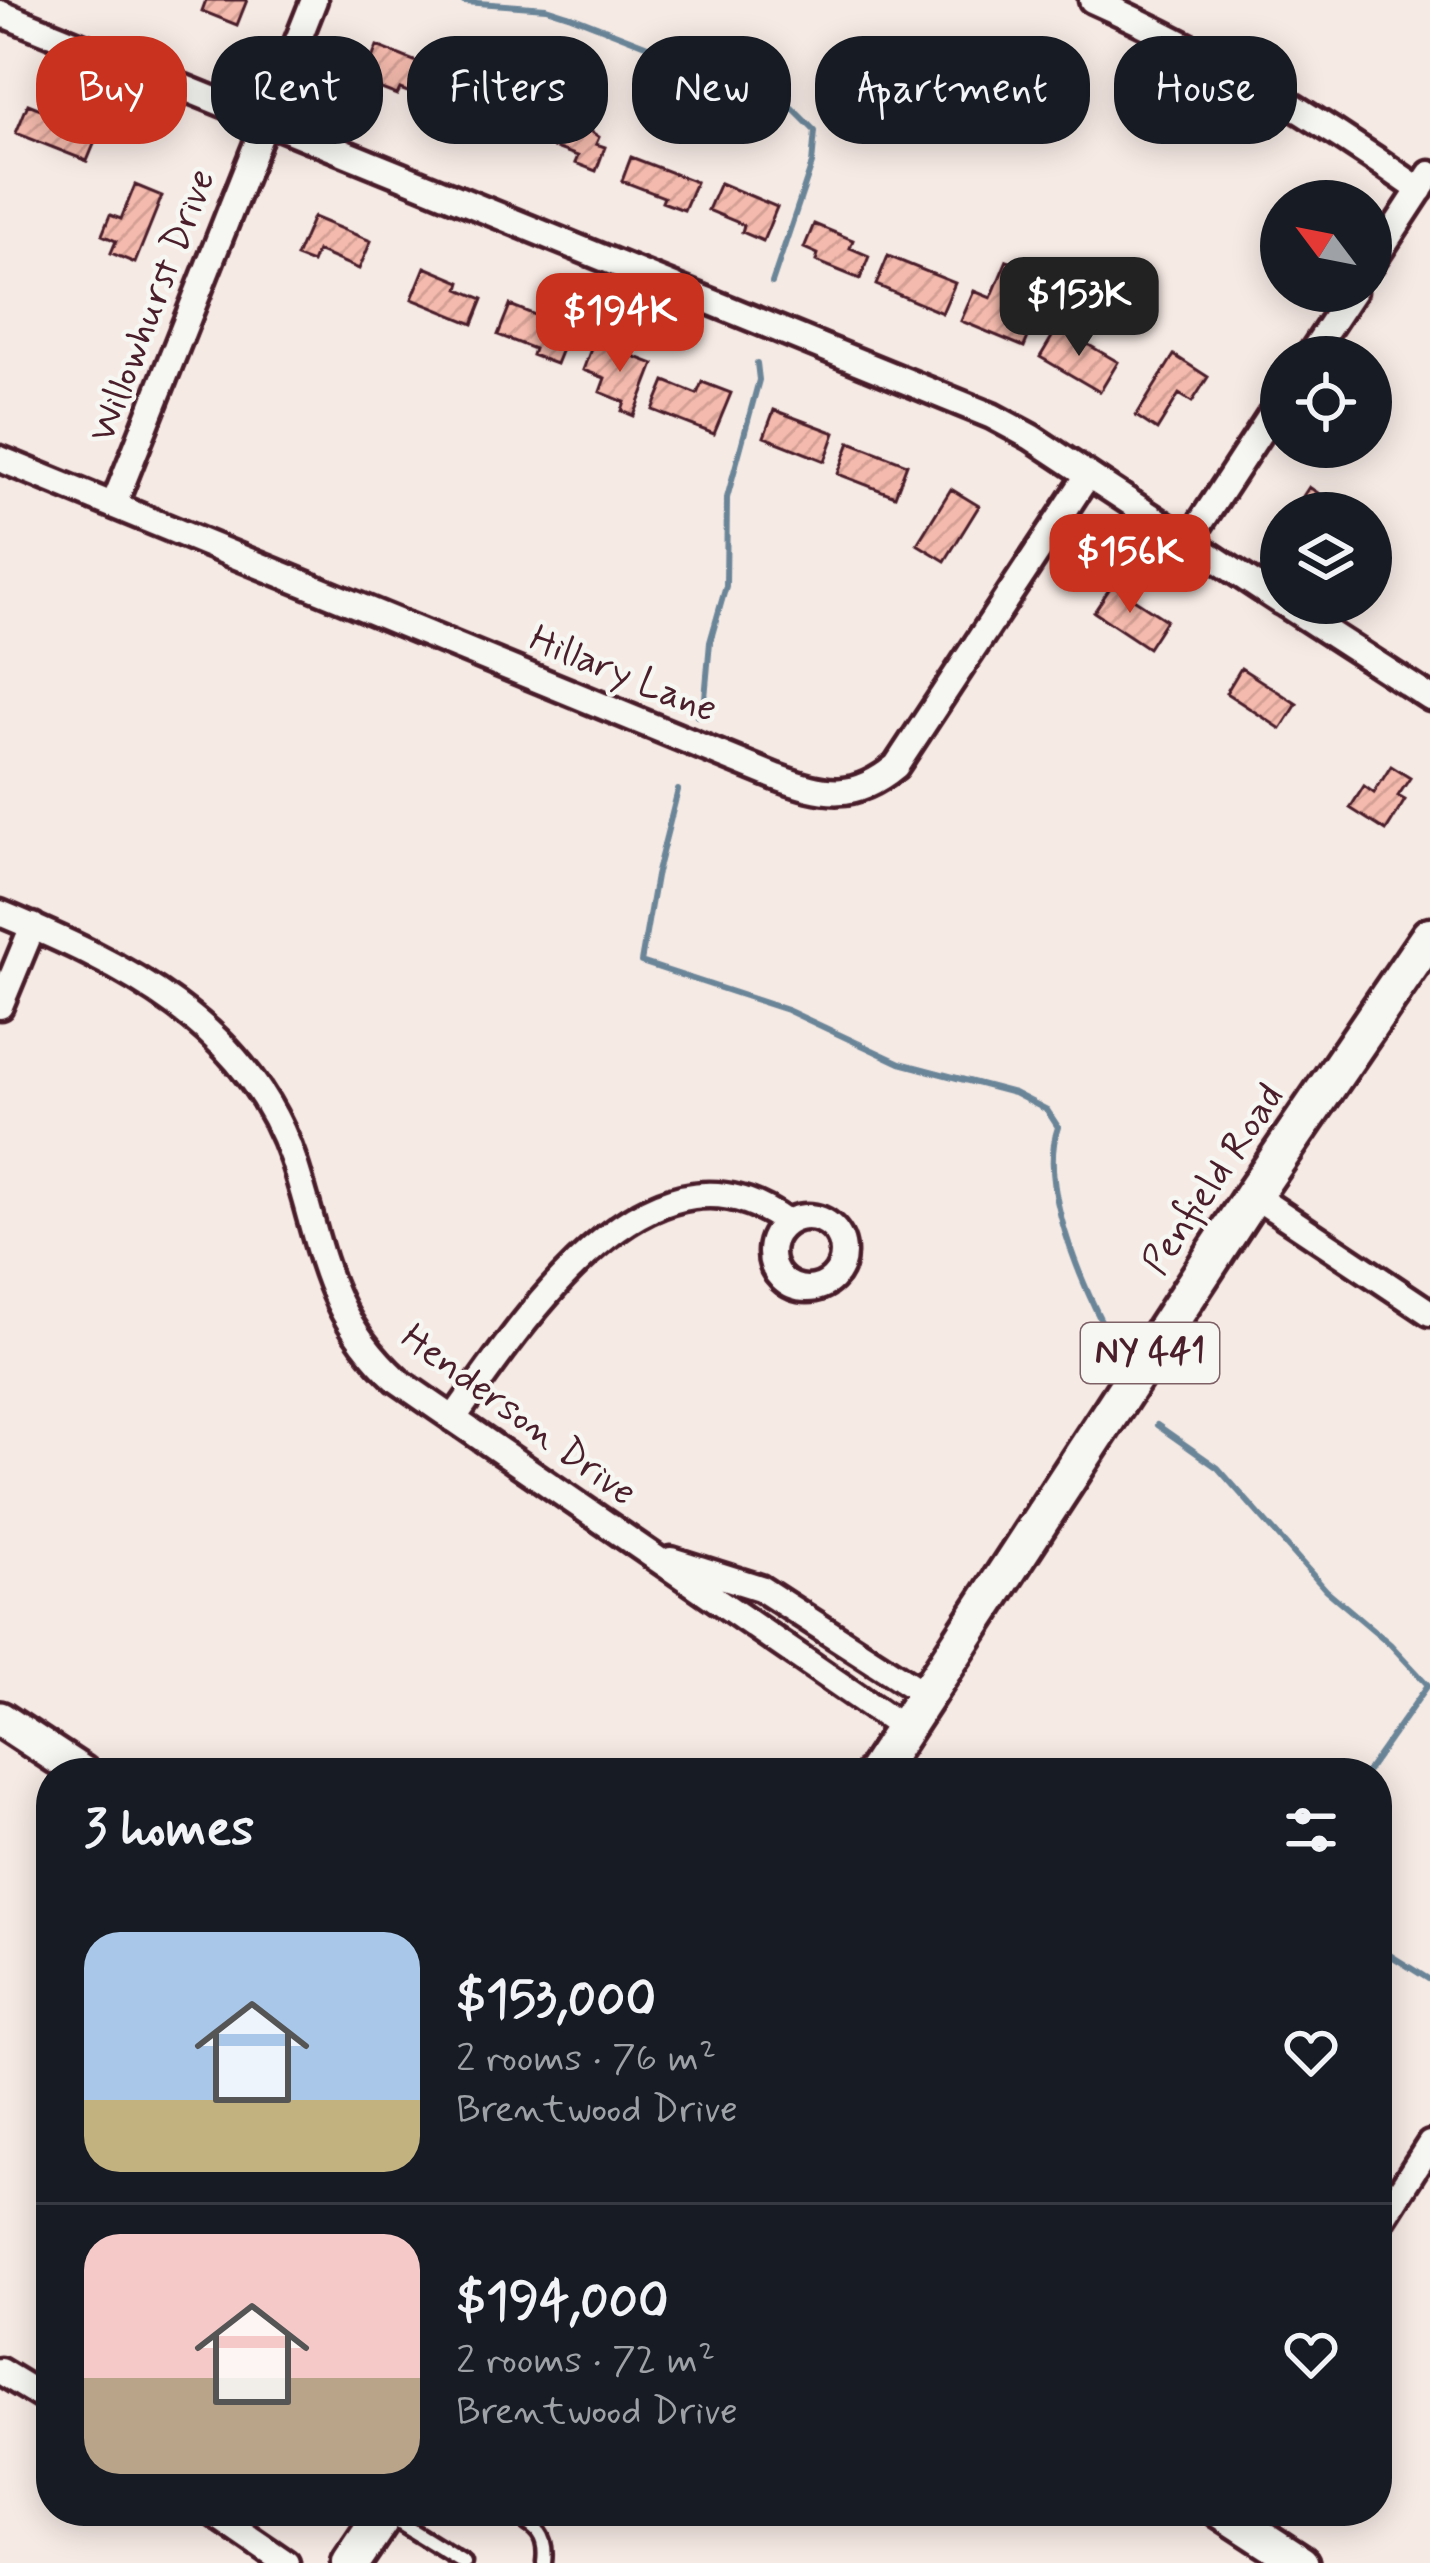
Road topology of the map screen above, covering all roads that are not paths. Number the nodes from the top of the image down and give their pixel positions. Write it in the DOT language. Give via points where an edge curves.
graph roads {
  1 [pos="314,0"];
  2 [pos="1092,0"];
  3 [pos="0,13"];
  4 [pos="299,36"];
  5 [pos="211,99"];
  6 [pos="255,144"];
  7 [pos="321,144"];
  8 [pos="1425,182"];
  9 [pos="1392,232"];
  10 [pos="1260,432"];
  11 [pos="0,459"];
  12 [pos="1088,475"];
  13 [pos="114,504"];
  14 [pos="1188,542"];
  15 [pos="1260,588"];
  16 [pos="1316,624"];
  17 [pos="1430,698"];
  18 [pos="0,913"];
  19 [pos="33,926"];
  20 [pos="1430,936"];
  21 [pos="0,1006"];
  22 [pos="1253,1195"];
  23 [pos="787,1223"];
  24 [pos="1430,1313"];
  25 [pos="453,1419"];
  26 [pos="651,1555"];
  27 [pos="926,1695"];
  28 [pos="0,1719"];
  29 [pos="903,1728"];
  30 [pos="59,1758"];
  31 [pos="884,1758"];
  32 [pos="1430,2144"];
  33 [pos="1392,2204"];
  34 [pos="0,2371"];
  35 [pos="36,2393"];
  36 [pos="232,2526"];
  37 [pos="376,2526"];
  38 [pos="407,2526"];
  39 [pos="530,2526"];
  40 [pos="1246,2526"];
  41 [pos="286,2563"];
  42 [pos="351,2563"];
  43 [pos="464,2563"];
  44 [pos="544,2563"];
  45 [pos="1301,2563"];
  1 -- 4 [label="street, Willowhurst Drive"];
  2 -- 8 [label="street" via="1254,80"];
  3 -- 5 [label="street"];
  6 -- 13 [label="street, Willowhurst Drive"];
  7 -- 12 [label="street" via="956,400"];
  8 -- 9 [label="street"];
  10 -- 14 [label="street"];
  11 -- 13 [label="street, Hillary Lane"];
  12 -- 13 [label="street, Hillary Lane" via="896,766 876,782 833,793 776,777"];
  12 -- 14 [label="street"];
  14 -- 15 [label="street"];
  16 -- 17 [label="street"];
  18 -- 19 [label="street, Henderson Drive"];
  19 -- 21 [label="street"];
  19 -- 25 [label="street, Henderson Drive" via="160,991 230,1051 292,1154 319,1257 351,1328 371,1357"];
  20 -- 22 [label="main road, Penfield Road / NY 441"];
  22 -- 24 [label="street"];
  22 -- 27 [label="main road, Penfield Road / NY 441"];
  23 -- 25 [label="street" via="764,1205 704,1194 673,1198 632,1218 532,1312"];
  25 -- 26 [label="street, Henderson Drive"];
  26 -- 27 [label="street, Henderson Drive" via="760,1588"];
  26 -- 29 [label="street, Henderson Drive"];
  27 -- 29 [label="main road, Penfield Road / NY 441"];
  28 -- 30 [label="street"];
  29 -- 31 [label="main road, Penfield Road / NY 441"];
  32 -- 33 [label="street"];
  34 -- 35 [label="street"];
  36 -- 41 [label="street"];
  37 -- 42 [label="main road"];
  38 -- 43 [label="lane"];
  39 -- 44 [label="lane" via="546,2544"];
  40 -- 45 [label="street"];
}
